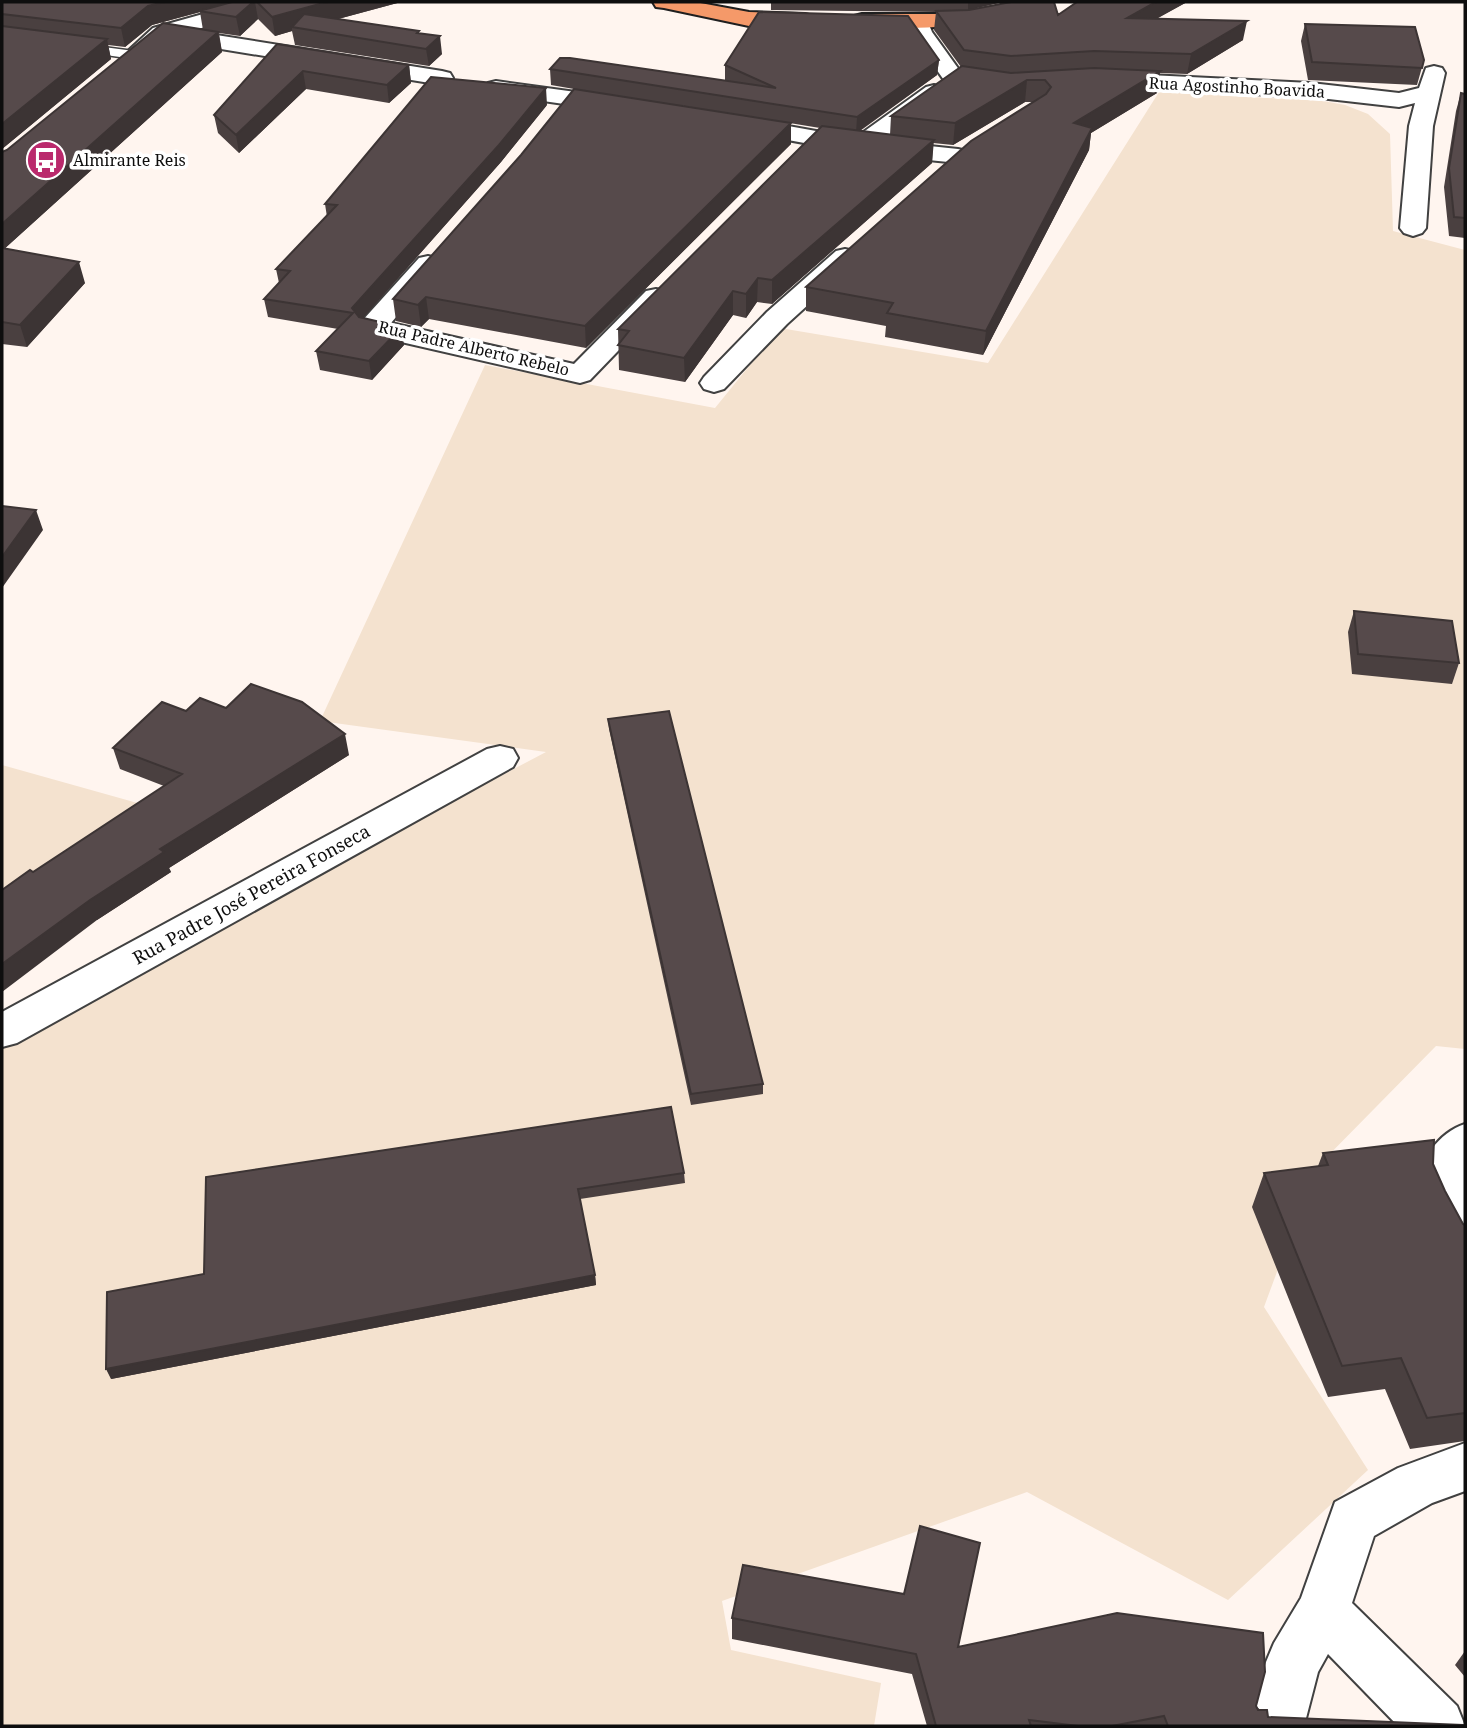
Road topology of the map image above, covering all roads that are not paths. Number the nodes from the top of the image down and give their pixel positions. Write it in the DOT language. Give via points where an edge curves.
graph roads {
  1 [pos="268,2"];
  2 [pos="664,2"];
  3 [pos="1032,2"];
  4 [pos="918,22"];
  5 [pos="160,33"];
  6 [pos="69,47"];
  7 [pos="134,55"];
  8 [pos="114,72"];
  9 [pos="442,78"];
  10 [pos="954,78"];
  11 [pos="1091,80"];
  12 [pos="981,81"];
  13 [pos="473,85"];
  14 [pos="638,108"];
  15 [pos="720,121"];
  16 [pos="816,136"];
  17 [pos="859,146"];
  18 [pos="796,156"];
  19 [pos="938,174"];
  20 [pos="1413,229"];
  21 [pos="868,237"];
  22 [pos="442,248"];
  23 [pos="678,275"];
  24 [pos="714,383"];
  25 [pos="500,758"];
  26 [pos="2,1031"];
  27 [pos="1465,1142"];
  28 [pos="1465,1242"];
  29 [pos="1465,1467"];
  30 [pos="1323,1611"];
  31 [pos="1276,1726"];
  32 [pos="1437,1726"];
  1 -- 5 [label="street"];
  2 -- 4 [label="main road" via="749,19"];
  3 -- 4 [label="main road" via="985,16"];
  4 -- 10 [label="street"];
  5 -- 7 [label="street"];
  5 -- 9 [label="street"];
  6 -- 7 [label="lane"];
  7 -- 8 [label="street"];
  10 -- 12 [label="street"];
  10 -- 17 [label="street"];
  11 -- 20 [label="street, Rua Agostinho Boavida" via="1311,90 1399,100 1431,83 1421,126"];
  13 -- 14 [label="street" via="561,107"];
  15 -- 16 [label="street"];
  16 -- 17 [label="street"];
  16 -- 18 [label="street"];
  17 -- 19 [label="street" via="969,150"];
  21 -- 24 [label="street" via="777,318"];
  22 -- 23 [label="street, Rua Padre Alberto Rebelo" via="372,327 580,374"];
  25 -- 26 [label="street, Rua Padre José Pereira Fonseca"];
  27 -- 28 [label="street" via="1446,1163 1441,1193"];
  29 -- 30 [label="street" via="1416,1485 1353,1520"];
  30 -- 31 [label="street" via="1293,1662"];
  30 -- 32 [label="street"];
}
